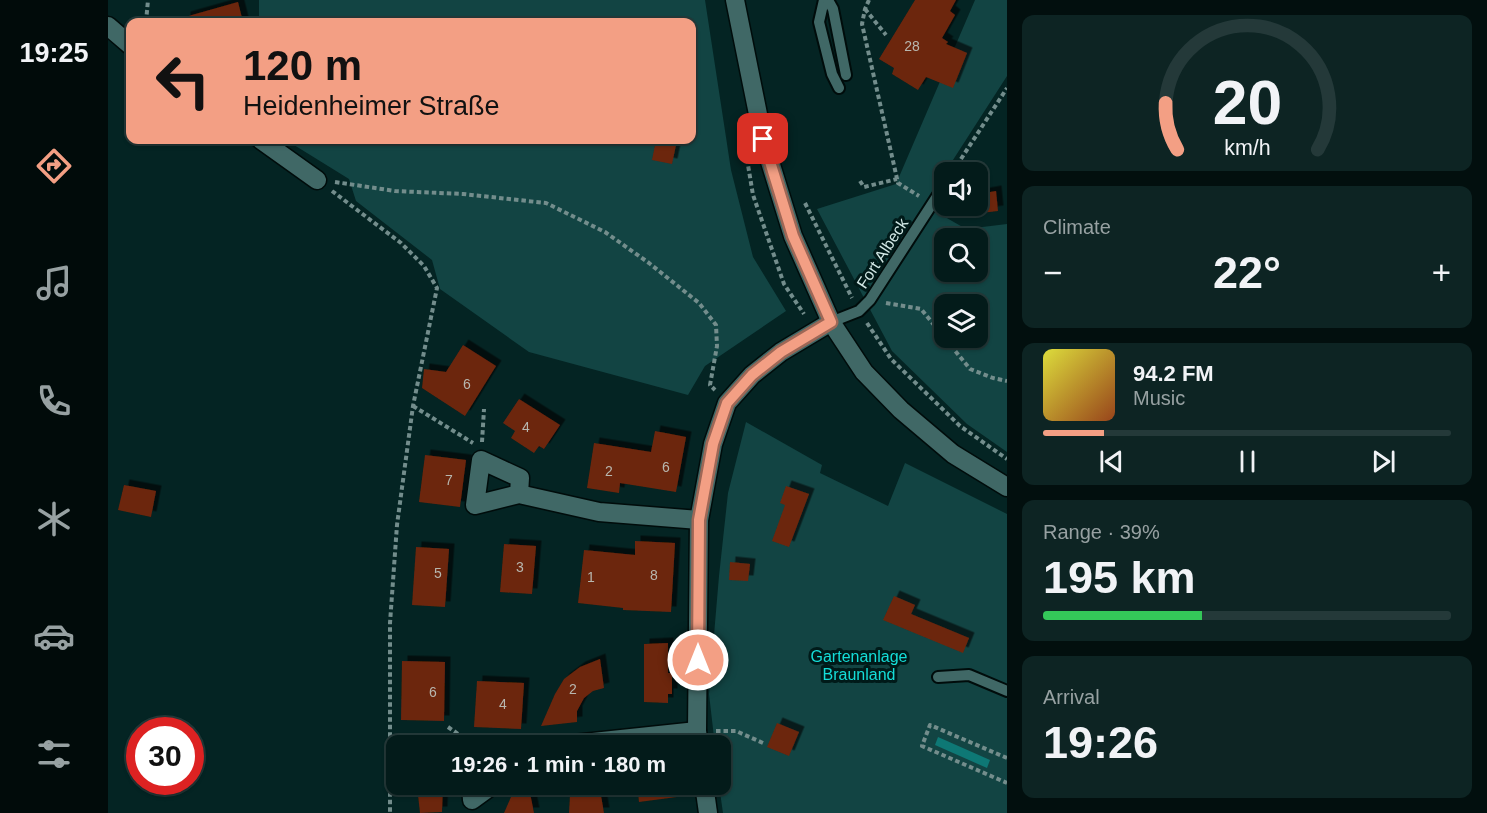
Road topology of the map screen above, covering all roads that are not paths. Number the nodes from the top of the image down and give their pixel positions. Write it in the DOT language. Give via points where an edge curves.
graph roads {
  1 [pos="735,0"];
  2 [pos="826,0"];
  3 [pos="108,26"];
  4 [pos="126,42"];
  5 [pos="846,75"];
  6 [pos="838,88"];
  7 [pos="267,144"];
  8 [pos="317,180"];
  9 [pos="934,201"];
  10 [pos="831,322"];
  11 [pos="1007,487"];
  12 [pos="519,494"];
  13 [pos="699,520"];
  14 [pos="938,677"];
  15 [pos="1007,691"];
  16 [pos="698,735"];
  17 [pos="706,795"];
  18 [pos="708,813"];
  1 -- 10 [label="street" via="763,139 793,236"];
  2 -- 5 [label="lane" via="833,9"];
  2 -- 6 [label="lane" via="819,22"];
  3 -- 4 [label="street"];
  7 -- 8 [label="street"];
  9 -- 10 [label="lane, Fort Albeck" via="870,300 859,311"];
  10 -- 11 [label="street" via="864,372 901,410 953,454"];
  10 -- 13 [label="street" via="781,352 752,375 727,403 713,444"];
  12 -- 12 [label="street" via="476,505 481,460 520,478"];
  12 -- 13 [label="street" via="599,512"];
  13 -- 16 [label="street"];
  14 -- 15 [label="lane" via="969,675"];
  17 -- 18 [label="street"];
}
